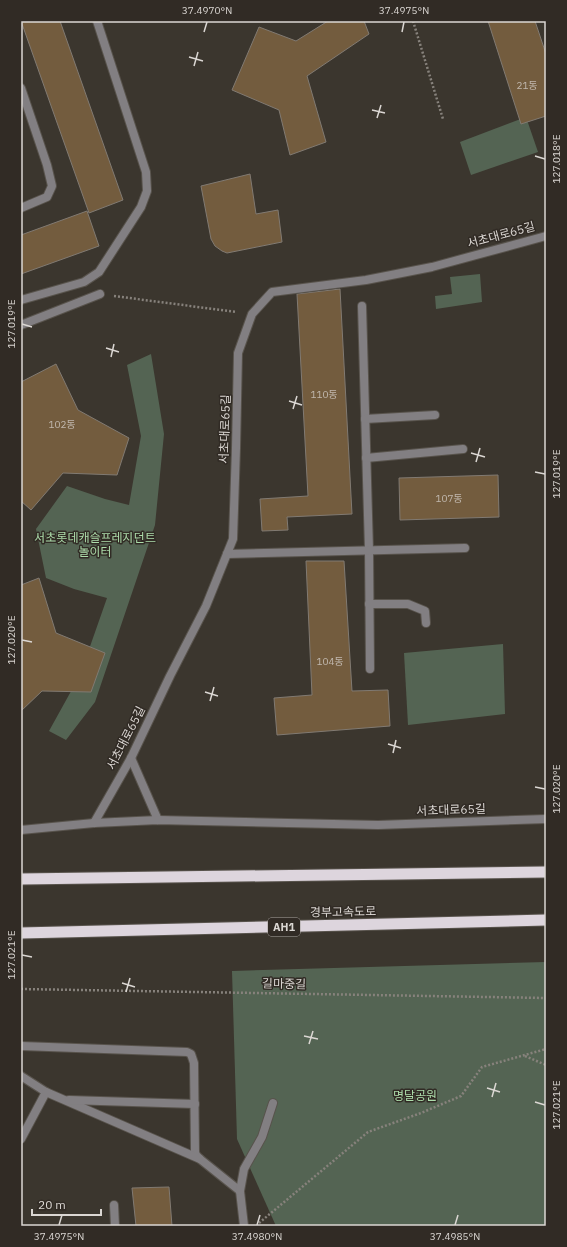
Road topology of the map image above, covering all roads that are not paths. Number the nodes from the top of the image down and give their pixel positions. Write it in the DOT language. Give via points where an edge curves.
graph roads {
  1 [pos="97,21"];
  2 [pos="21,88"];
  3 [pos="21,208"];
  4 [pos="546,236"];
  5 [pos="100,294"];
  6 [pos="21,300"];
  7 [pos="362,306"];
  8 [pos="21,325"];
  9 [pos="435,415"];
  10 [pos="365,419"];
  11 [pos="463,449"];
  12 [pos="366,458"];
  13 [pos="465,548"];
  14 [pos="369,550"];
  15 [pos="226,554"];
  16 [pos="369,604"];
  17 [pos="426,623"];
  18 [pos="370,669"];
  19 [pos="131,758"];
  20 [pos="546,819"];
  21 [pos="158,820"];
  22 [pos="94,823"];
  23 [pos="21,830"];
  24 [pos="546,872"];
  25 [pos="21,879"];
  26 [pos="546,920"];
  27 [pos="21,933"];
  28 [pos="21,1046"];
  29 [pos="21,1076"];
  30 [pos="46,1092"];
  31 [pos="65,1100"];
  32 [pos="273,1103"];
  33 [pos="195,1104"];
  34 [pos="21,1139"];
  35 [pos="200,1159"];
  36 [pos="240,1191"];
  37 [pos="114,1205"];
  38 [pos="115,1226"];
  39 [pos="244,1226"];
  1 -- 6 [label="street" via="146,172 147,191 141,207 99,272 84,282"];
  2 -- 3 [label="street" via="52,186 47,197"];
  4 -- 15 [label="street, 서초대로65길" via="432,266 366,280 272,292 252,314 238,353 233,538"];
  5 -- 8 [label="street"];
  7 -- 10 [label="street"];
  9 -- 10 [label="street"];
  10 -- 12 [label="street"];
  11 -- 12 [label="street"];
  12 -- 14 [label="street"];
  13 -- 14 [label="street"];
  14 -- 15 [label="street"];
  14 -- 16 [label="street"];
  15 -- 19 [label="street, 서초대로65길" via="206,606"];
  16 -- 17 [label="street" via="408,604 425,611"];
  16 -- 18 [label="street"];
  19 -- 21 [label="street"];
  19 -- 22 [label="street, 서초대로65길"];
  20 -- 21 [label="street, 서초대로65길" via="378,825"];
  21 -- 22 [label="street, 서초대로65길"];
  22 -- 23 [label="street, 서초대로65길"];
  24 -- 25 [label="highway"];
  26 -- 27 [label="highway, 경부고속도로 / AH1"];
  28 -- 33 [label="street" via="187,1052 191,1054 194,1063"];
  29 -- 30 [label="street"];
  30 -- 31 [label="street"];
  30 -- 34 [label="street"];
  31 -- 33 [label="street"];
  31 -- 35 [label="street"];
  32 -- 36 [label="street" via="262,1137 244,1169"];
  33 -- 35 [label="street" via="195,1152"];
  35 -- 36 [label="street"];
  36 -- 39 [label="street"];
  37 -- 38 [label="street"];
}
